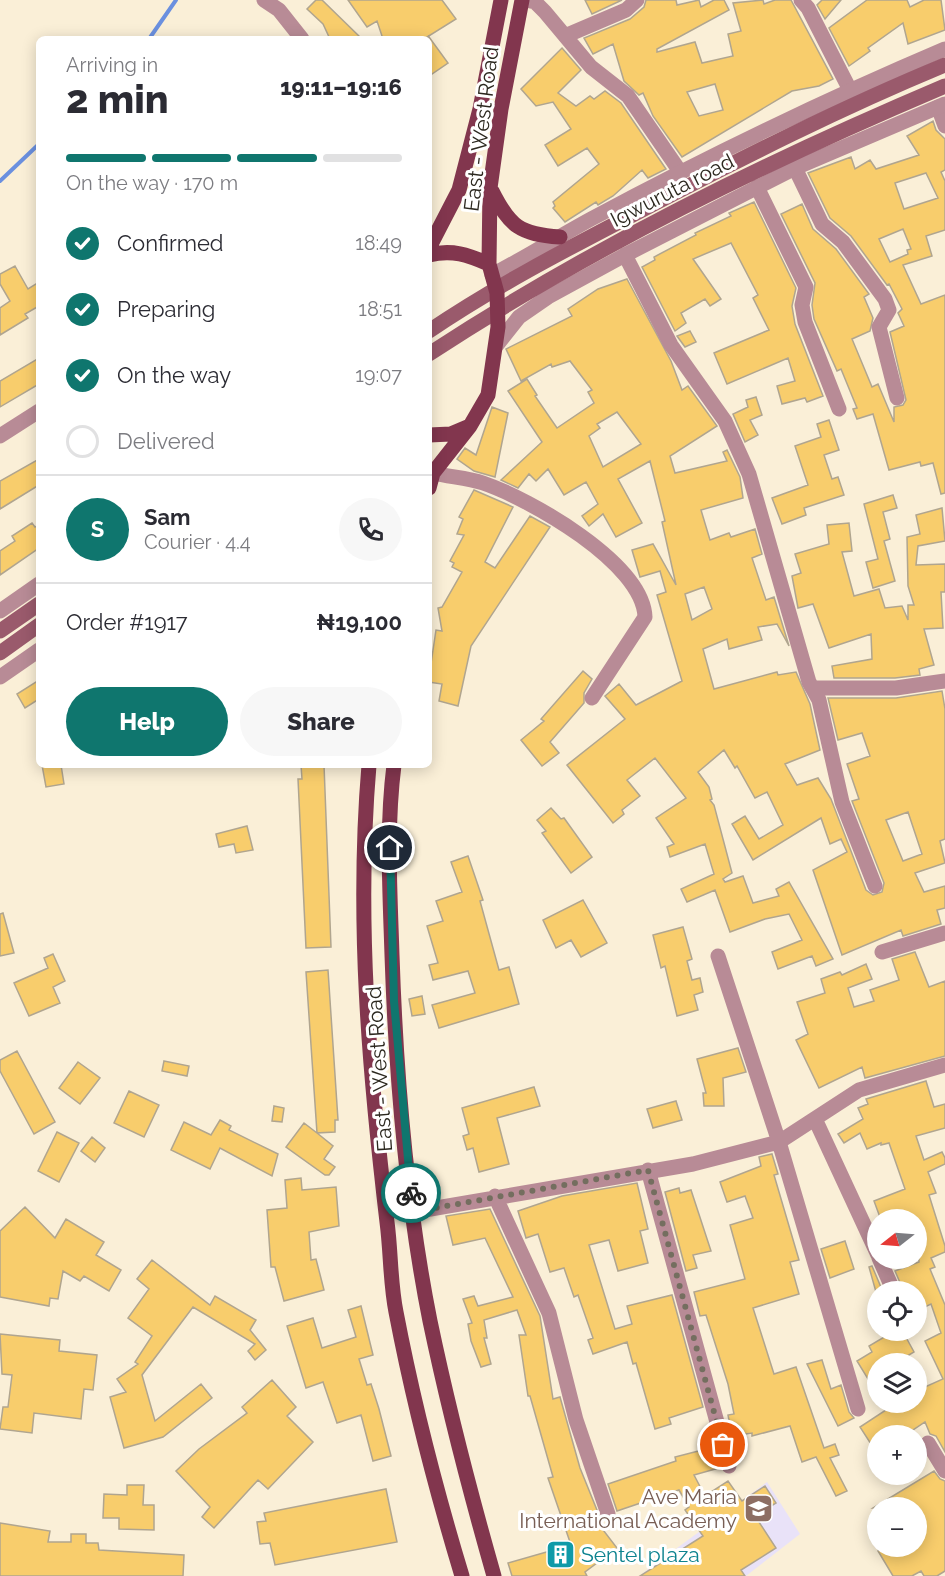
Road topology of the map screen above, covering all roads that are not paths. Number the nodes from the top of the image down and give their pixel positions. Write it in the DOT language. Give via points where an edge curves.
graph roads {
  1 [pos="264,0"];
  2 [pos="501,0"];
  3 [pos="524,0"];
  4 [pos="637,0"];
  5 [pos="801,0"];
  6 [pos="300,36"];
  7 [pos="565,36"];
  8 [pos="945,49"];
  9 [pos="945,65"];
  10 [pos="945,86"];
  11 [pos="850,90"];
  12 [pos="941,106"];
  13 [pos="945,126"];
  14 [pos="795,168"];
  15 [pos="681,173"];
  16 [pos="757,187"];
  17 [pos="490,188"];
  18 [pos="560,237"];
  19 [pos="432,242"];
  20 [pos="432,254"];
  21 [pos="625,255"];
  22 [pos="490,270"];
  23 [pos="432,329"];
  24 [pos="496,346"];
  25 [pos="432,352"];
  26 [pos="897,398"];
  27 [pos="839,409"];
  28 [pos="36,413"];
  29 [pos="470,426"];
  30 [pos="432,435"];
  31 [pos="0,436"];
  32 [pos="432,480"];
  33 [pos="432,481"];
  34 [pos="36,586"];
  35 [pos="36,606"];
  36 [pos="0,611"];
  37 [pos="36,627"];
  38 [pos="0,631"];
  39 [pos="0,652"];
  40 [pos="36,652"];
  41 [pos="0,677"];
  42 [pos="945,681"];
  43 [pos="814,688"];
  44 [pos="592,698"];
  45 [pos="369,768"];
  46 [pos="394,768"];
  47 [pos="392,786"];
  48 [pos="367,787"];
  49 [pos="875,886"];
  50 [pos="945,933"];
  51 [pos="882,952"];
  52 [pos="718,956"];
  53 [pos="945,1065"];
  54 [pos="815,1119"];
  55 [pos="779,1142"];
  56 [pos="648,1170"];
  57 [pos="495,1197"];
  58 [pos="413,1212"];
  59 [pos="867,1233"];
  60 [pos="858,1409"];
  61 [pos="928,1443"];
  62 [pos="729,1466"];
  63 [pos="945,1471"];
  64 [pos="608,1514"];
  65 [pos="462,1576"];
  66 [pos="494,1576"];
  1 -- 6 [label="street" via="279,10"];
  2 -- 19 [label="main road, East - West Road" via="480,109 459,190"];
  3 -- 7 [label="street" via="540,7"];
  3 -- 17 [label="main road, East - West Road" via="501,109"];
  4 -- 7 [label="street" via="626,10"];
  5 -- 11 [label="street"];
  7 -- 15 [label="street" via="591,67 628,96"];
  8 -- 11 [label="street"];
  9 -- 23 [label="main road, Igwuruta road" via="824,117 673,193 498,285"];
  10 -- 25 [label="main road, Igwuruta road" via="831,134 681,208 515,298"];
  11 -- 15 [label="street"];
  12 -- 13 [label="street"];
  12 -- 14 [label="street"];
  14 -- 16 [label="street"];
  14 -- 26 [label="street" via="822,224 843,242 885,299 889,310 879,327"];
  15 -- 18 [label="street"];
  16 -- 21 [label="street"];
  16 -- 27 [label="street" via="807,287 802,305 805,322"];
  17 -- 18 [label="main road" via="504,216 516,227 532,235"];
  17 -- 22 [label="main road, East - West Road"];
  18 -- 22 [label="street"];
  20 -- 22 [label="main road" via="445,251 464,254"];
  21 -- 24 [label="street" via="519,317"];
  21 -- 43 [label="street" via="671,345 725,421 749,474 809,682"];
  22 -- 24 [label="main road, East - West Road" via="497,293"];
  24 -- 29 [label="main road, East - West Road" via="488,395"];
  28 -- 31 [label="street"];
  29 -- 30 [label="main road" via="451,434"];
  29 -- 32 [label="main road"];
  33 -- 44 [label="street" via="483,483 546,513 577,532 625,574 640,596 645,617"];
  34 -- 36 [label="street"];
  35 -- 38 [label="main road"];
  37 -- 39 [label="main road"];
  40 -- 41 [label="street"];
  42 -- 43 [label="street" via="896,688"];
  43 -- 49 [label="street" via="838,773 842,802"];
  45 -- 48 [label="main road, East - West Road"];
  46 -- 47 [label="main road, East - West Road"];
  47 -- 48 [label="main road"];
  47 -- 58 [label="main road, East - West Road" via="394,1001"];
  48 -- 65 [label="main road, East - West Road" via="363,831 368,1022 394,1300"];
  50 -- 51 [label="street"];
  52 -- 55 [label="street"];
  53 -- 54 [label="street" via="860,1090"];
  54 -- 55 [label="street"];
  54 -- 59 [label="street"];
  55 -- 56 [label="street" via="693,1164"];
  55 -- 60 [label="street"];
  56 -- 57 [label="street"];
  56 -- 62 [label="street"];
  57 -- 58 [label="street"];
  57 -- 64 [label="street" via="549,1313 576,1420"];
  58 -- 66 [label="main road, East - West Road" via="450,1412"];
  61 -- 63 [label="street"];
}
